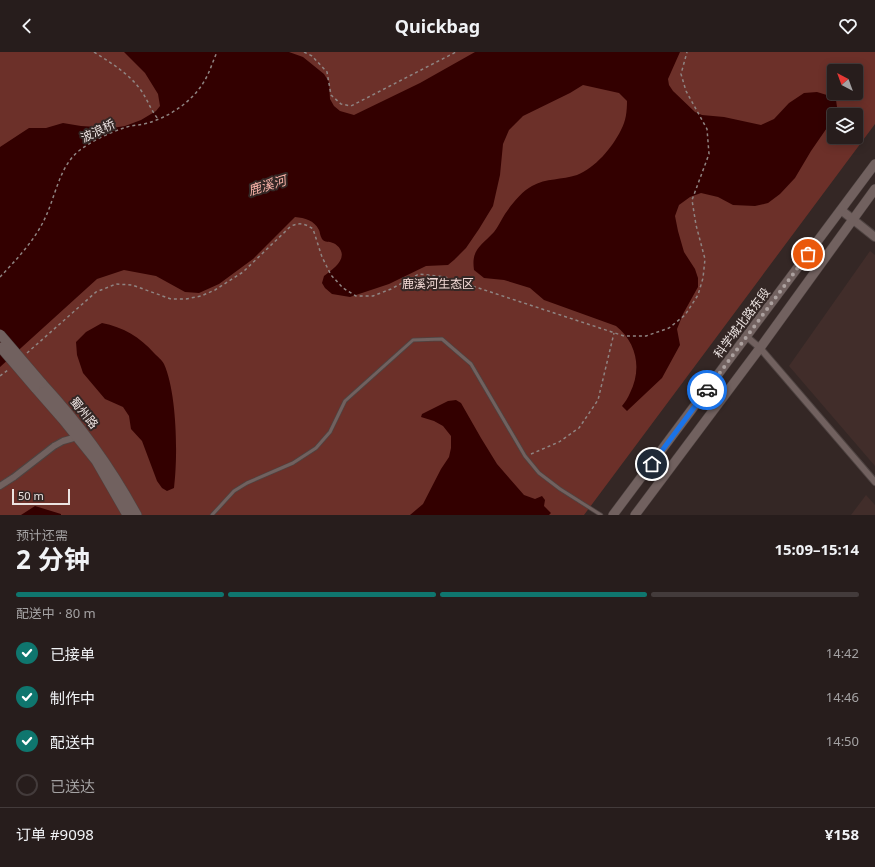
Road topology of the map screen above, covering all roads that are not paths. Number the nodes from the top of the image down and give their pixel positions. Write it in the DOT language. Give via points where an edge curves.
graph roads {
  1 [pos="875,164"];
  2 [pos="875,189"];
  3 [pos="841,210"];
  4 [pos="853,220"];
  5 [pos="875,237"];
  6 [pos="0,334"];
  7 [pos="747,337"];
  8 [pos="0,347"];
  9 [pos="760,348"];
  10 [pos="38,385"];
  11 [pos="77,437"];
  12 [pos="875,482"];
  13 [pos="0,486"];
  14 [pos="127,515"];
  15 [pos="137,515"];
  16 [pos="212,515"];
  17 [pos="600,515"];
  18 [pos="613,515"];
  19 [pos="635,515"];
  1 -- 3 [label="main road, 科学城北路东段"];
  2 -- 4 [label="main road"];
  3 -- 4 [label="street"];
  3 -- 7 [label="main road, 科学城北路东段"];
  4 -- 5 [label="street"];
  4 -- 9 [label="main road"];
  6 -- 10 [label="main road, 蜀州路, bridge"];
  7 -- 9 [label="street"];
  7 -- 18 [label="main road, 科学城北路东段"];
  8 -- 10 [label="main road, 蜀州路, bridge"];
  9 -- 12 [label="street"];
  9 -- 19 [label="main road"];
  10 -- 11 [label="main road, 蜀州路"];
  10 -- 15 [label="main road, 蜀州路" via="64,407 92,443 126,493"];
  11 -- 13 [label="street, bridge" via="54,446"];
  11 -- 14 [label="main road, 蜀州路" via="96,461"];
  16 -- 17 [label="lane" via="234,491 293,463 316,448 330,432 345,401 413,340 442,339 471,364 525,456 539,472"];
}
